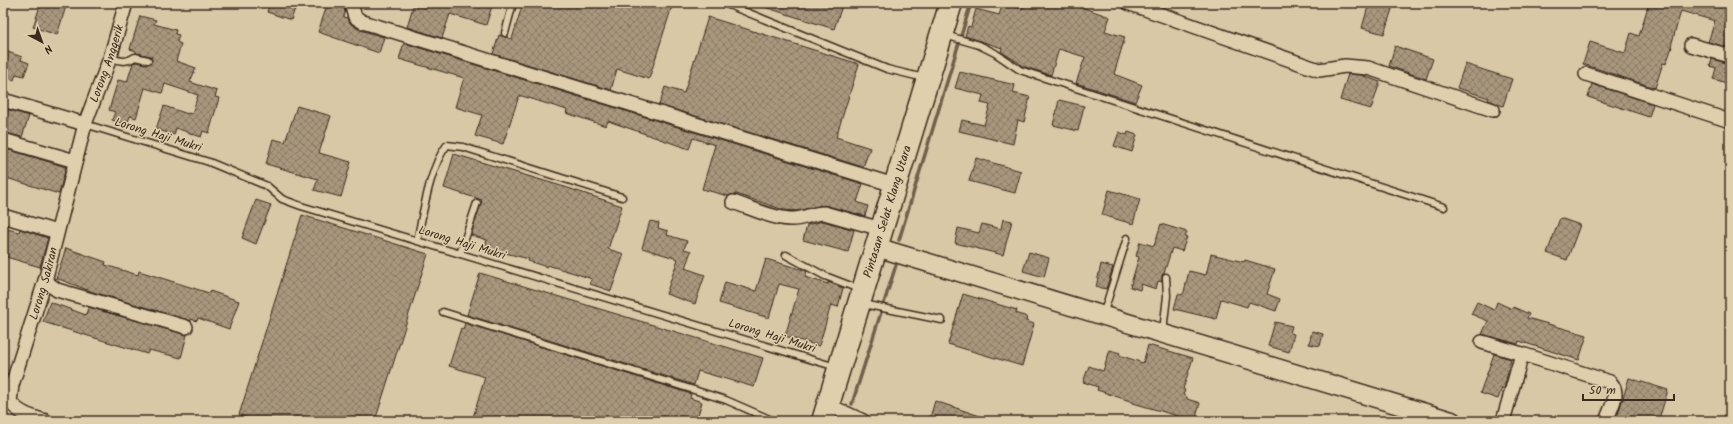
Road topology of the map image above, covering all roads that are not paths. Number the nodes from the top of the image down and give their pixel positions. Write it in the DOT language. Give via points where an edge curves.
graph roads {
  1 [pos="126,3"];
  2 [pos="351,3"];
  3 [pos="513,3"];
  4 [pos="724,3"];
  5 [pos="951,3"];
  6 [pos="1128,3"];
  7 [pos="505,33"];
  8 [pos="946,35"];
  9 [pos="1691,45"];
  10 [pos="1730,56"];
  11 [pos="110,58"];
  12 [pos="148,60"];
  13 [pos="1586,74"];
  14 [pos="928,78"];
  15 [pos="3,100"];
  16 [pos="1493,110"];
  17 [pos="1730,121"];
  18 [pos="85,124"];
  19 [pos="3,140"];
  20 [pos="75,161"];
  21 [pos="894,185"];
  22 [pos="622,197"];
  23 [pos="733,202"];
  24 [pos="477,203"];
  25 [pos="1444,207"];
  26 [pos="3,216"];
  27 [pos="57,232"];
  28 [pos="879,238"];
  29 [pos="1127,238"];
  30 [pos="417,241"];
  31 [pos="460,254"];
  32 [pos="786,255"];
  33 [pos="1166,277"];
  34 [pos="45,281"];
  35 [pos="865,300"];
  36 [pos="442,312"];
  37 [pos="1103,315"];
  38 [pos="942,320"];
  39 [pos="186,327"];
  40 [pos="1163,333"];
  41 [pos="1482,342"];
  42 [pos="1522,354"];
  43 [pos="839,368"];
  44 [pos="825,413"];
  45 [pos="14,415"];
  46 [pos="1419,416"];
  47 [pos="46,421"];
  48 [pos="774,421"];
  49 [pos="863,421"];
  50 [pos="1452,421"];
  51 [pos="1503,421"];
  52 [pos="1606,421"];
  1 -- 11 [label="street, Lorong Anggerik"];
  2 -- 21 [label="street" via="355,17 363,22"];
  3 -- 7 [label="lane"];
  4 -- 14 [label="lane" via="887,69"];
  5 -- 8 [label="highway, Pintasan Selat Klang Utara"];
  6 -- 16 [label="street" via="1319,70 1345,66 1368,68"];
  8 -- 14 [label="highway, Pintasan Selat Klang Utara"];
  8 -- 25 [label="lane" via="979,45 1020,70"];
  9 -- 10 [label="street"];
  11 -- 12 [label="lane" via="123,62 135,57"];
  11 -- 18 [label="street, Lorong Anggerik"];
  13 -- 17 [label="street"];
  14 -- 21 [label="highway, Pintasan Selat Klang Utara"];
  15 -- 18 [label="street"];
  18 -- 20 [label="street, Lorong Sakiran"];
  18 -- 30 [label="lane, Lorong Haji Mukri" via="209,162 267,186 282,199"];
  19 -- 20 [label="street"];
  20 -- 27 [label="street, Lorong Sakiran"];
  21 -- 28 [label="highway, Pintasan Selat Klang Utara"];
  22 -- 30 [label="lane" via="463,147 447,145 432,179"];
  23 -- 28 [label="street" via="783,218 792,219 824,213"];
  24 -- 31 [label="lane"];
  26 -- 27 [label="street"];
  27 -- 34 [label="street, Lorong Sakiran"];
  28 -- 35 [label="highway, Pintasan Selat Klang Utara"];
  28 -- 37 [label="street"];
  29 -- 37 [label="lane"];
  30 -- 31 [label="lane, Lorong Haji Mukri"];
  31 -- 43 [label="lane, Lorong Haji Mukri"];
  32 -- 35 [label="lane"];
  33 -- 40 [label="lane" via="1167,296"];
  34 -- 39 [label="street" via="58,290"];
  34 -- 45 [label="street, Lorong Sakiran" via="12,385 10,402"];
  35 -- 38 [label="lane" via="886,309"];
  35 -- 43 [label="highway, Pintasan Selat Klang Utara"];
  36 -- 48 [label="lane" via="726,400"];
  37 -- 40 [label="street"];
  40 -- 46 [label="street"];
  41 -- 42 [label="street"];
  42 -- 51 [label="street"];
  42 -- 52 [label="street" via="1610,382 1616,392"];
  43 -- 44 [label="highway, Pintasan Selat Klang Utara"];
  44 -- 49 [label="street"];
  45 -- 47 [label="street, Lorong Sakiran" via="23,414"];
  46 -- 50 [label="street"];
}
